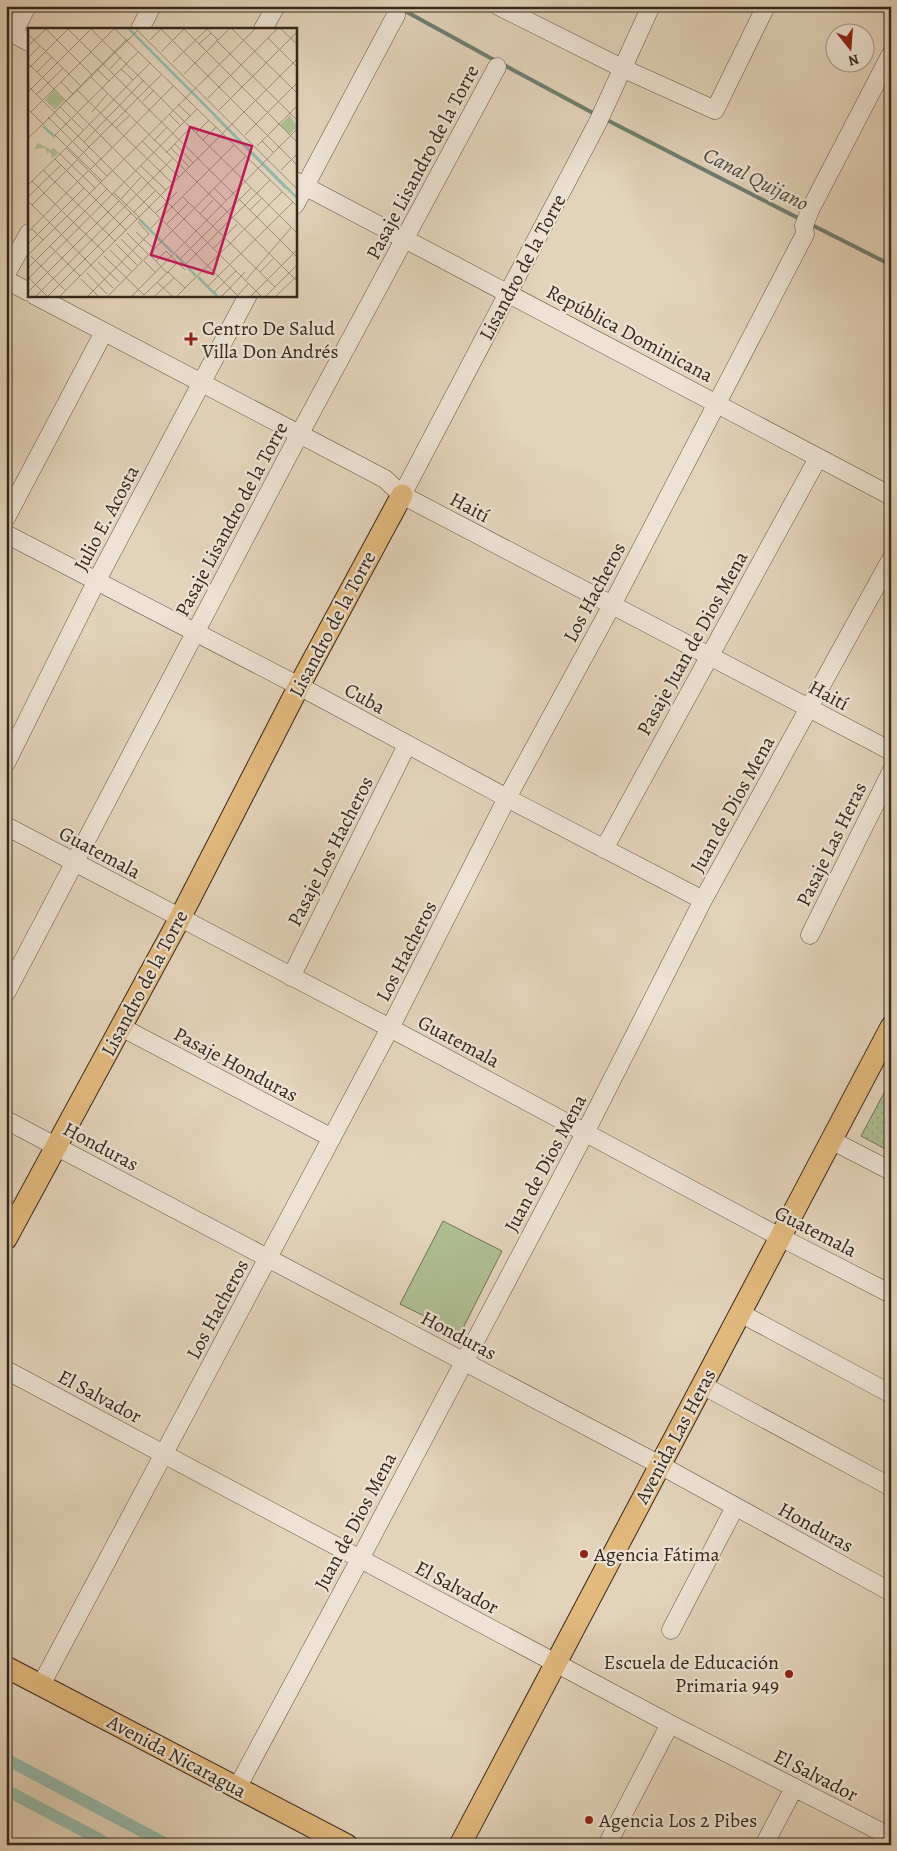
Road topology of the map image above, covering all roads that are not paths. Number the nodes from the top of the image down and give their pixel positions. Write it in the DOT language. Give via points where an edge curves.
graph roads {
  1 [pos="27,6"];
  2 [pos="152,6"];
  3 [pos="276,6"];
  4 [pos="651,6"];
  5 [pos="766,6"];
  6 [pos="508,9"];
  7 [pos="396,15"];
  8 [pos="141,28"];
  9 [pos="264,28"];
  10 [pos="10,32"];
  11 [pos="28,41"];
  12 [pos="891,54"];
  13 [pos="497,67"];
  14 [pos="622,68"];
  15 [pos="300,183"];
  16 [pos="296,201"];
  17 [pos="28,235"];
  18 [pos="406,238"];
  19 [pos="6,274"];
  20 [pos="6,280"];
  21 [pos="28,291"];
  22 [pos="508,292"];
  23 [pos="36,296"];
  24 [pos="247,296"];
  25 [pos="104,332"];
  26 [pos="202,384"];
  27 [pos="716,404"];
  28 [pos="299,435"];
  29 [pos="818,458"];
  30 [pos="402,495"];
  31 [pos="891,496"];
  32 [pos="6,518"];
  33 [pos="6,534"];
  34 [pos="891,559"];
  35 [pos="96,582"];
  36 [pos="612,605"];
  37 [pos="196,633"];
  38 [pos="709,656"];
  39 [pos="298,686"];
  40 [pos="809,708"];
  41 [pos="407,745"];
  42 [pos="891,751"];
  43 [pos="6,763"];
  44 [pos="891,772"];
  45 [pos="507,798"];
  46 [pos="6,826"];
  47 [pos="604,849"];
  48 [pos="74,862"];
  49 [pos="703,900"];
  50 [pos="180,918"];
  51 [pos="810,936"];
  52 [pos="291,977"];
  53 [pos="6,993"];
  54 [pos="121,1027"];
  55 [pos="891,1027"];
  56 [pos="390,1028"];
  57 [pos="6,1120"];
  58 [pos="585,1133"];
  59 [pos="332,1138"];
  60 [pos="831,1140"];
  61 [pos="56,1146"];
  62 [pos="891,1171"];
  63 [pos="780,1237"];
  64 [pos="6,1239"];
  65 [pos="268,1258"];
  66 [pos="891,1294"];
  67 [pos="740,1313"];
  68 [pos="464,1362"];
  69 [pos="6,1370"];
  70 [pos="702,1386"];
  71 [pos="891,1394"];
  72 [pos="165,1454"];
  73 [pos="660,1465"];
  74 [pos="891,1487"];
  75 [pos="736,1507"];
  76 [pos="360,1559"];
  77 [pos="891,1592"];
  78 [pos="672,1630"];
  79 [pos="556,1663"];
  80 [pos="6,1667"];
  81 [pos="41,1685"];
  82 [pos="670,1724"];
  83 [pos="237,1788"];
  84 [pos="794,1788"];
  85 [pos="889,1831"];
  86 [pos="347,1845"];
  87 [pos="460,1845"];
  88 [pos="607,1845"];
  89 [pos="764,1845"];
  1 -- 10 [label="street"];
  2 -- 8 [label="street"];
  3 -- 9 [label="street"];
  4 -- 14 [label="street, Lisandro de la Torre"];
  5 -- 14 [label="street" via="715,110"];
  6 -- 14 [label="street"];
  7 -- 15 [label="street"];
  10 -- 11 [label="street"];
  12 -- 27 [label="street, Los Hacheros"];
  13 -- 18 [label="street, Pasaje Lisandro de la Torre"];
  14 -- 22 [label="street, Lisandro de la Torre" via="598,122"];
  15 -- 16 [label="street"];
  15 -- 18 [label="street, República Dominicana"];
  17 -- 19 [label="street"];
  18 -- 22 [label="street, República Dominicana"];
  18 -- 28 [label="street, Pasaje Lisandro de la Torre"];
  20 -- 21 [label="street"];
  22 -- 27 [label="street, República Dominicana"];
  22 -- 30 [label="street, Lisandro de la Torre"];
  23 -- 25 [label="street, Haití"];
  24 -- 26 [label="street, Julio E. Acosta"];
  25 -- 26 [label="street, Haití"];
  25 -- 32 [label="street"];
  26 -- 28 [label="street, Haití"];
  26 -- 35 [label="street, Julio E. Acosta"];
  27 -- 29 [label="street, República Dominicana"];
  27 -- 36 [label="street, Los Hacheros"];
  28 -- 30 [label="street, Haití" via="385,479"];
  28 -- 37 [label="street, Pasaje Lisandro de la Torre"];
  29 -- 31 [label="street, República Dominicana"];
  29 -- 38 [label="street, Pasaje Juan de Dios Mena"];
  30 -- 36 [label="street, Haití"];
  30 -- 39 [label="main road, Lisandro de la Torre"];
  33 -- 35 [label="street, Cuba"];
  34 -- 40 [label="street, Juan de Dios Mena"];
  35 -- 37 [label="street, Cuba"];
  35 -- 43 [label="street, Julio E. Acosta"];
  36 -- 38 [label="street, Haití"];
  36 -- 45 [label="street, Los Hacheros"];
  37 -- 39 [label="street, Cuba"];
  37 -- 48 [label="street, Pasaje Lisandro de la Torre"];
  38 -- 40 [label="street, Haití"];
  38 -- 47 [label="street, Pasaje Juan de Dios Mena"];
  39 -- 41 [label="street, Cuba"];
  39 -- 50 [label="main road, Lisandro de la Torre"];
  40 -- 42 [label="street, Haití"];
  40 -- 49 [label="street, Juan de Dios Mena"];
  41 -- 45 [label="street, Cuba"];
  41 -- 52 [label="street, Pasaje Los Hacheros"];
  44 -- 51 [label="street, Pasaje Las Heras"];
  45 -- 47 [label="street, Cuba"];
  45 -- 56 [label="street, Los Hacheros"];
  46 -- 48 [label="street, Guatemala"];
  47 -- 49 [label="street, Cuba"];
  48 -- 50 [label="street, Guatemala"];
  48 -- 53 [label="street, Pasaje Lisandro de la Torre"];
  49 -- 58 [label="street, Juan de Dios Mena"];
  50 -- 52 [label="street, Guatemala"];
  50 -- 54 [label="main road, Lisandro de la Torre"];
  52 -- 56 [label="street, Guatemala"];
  54 -- 59 [label="street, Pasaje Honduras"];
  54 -- 61 [label="main road, Lisandro de la Torre"];
  55 -- 60 [label="main road, Avenida Las Heras"];
  56 -- 58 [label="street, Guatemala"];
  56 -- 59 [label="street, Los Hacheros"];
  57 -- 61 [label="street, Honduras"];
  58 -- 63 [label="street, Guatemala"];
  58 -- 68 [label="street, Juan de Dios Mena"];
  59 -- 65 [label="street, Los Hacheros"];
  60 -- 62 [label="street"];
  60 -- 63 [label="main road, Avenida Las Heras"];
  61 -- 64 [label="main road, Lisandro de la Torre"];
  61 -- 65 [label="street, Honduras"];
  63 -- 66 [label="street, Guatemala"];
  63 -- 67 [label="main road, Avenida Las Heras"];
  65 -- 68 [label="street, Honduras"];
  65 -- 72 [label="street, Los Hacheros"];
  67 -- 70 [label="main road, Avenida Las Heras"];
  67 -- 71 [label="street"];
  68 -- 73 [label="street, Honduras"];
  68 -- 76 [label="street, Juan de Dios Mena"];
  69 -- 72 [label="street, El Salvador"];
  70 -- 73 [label="main road, Avenida Las Heras"];
  70 -- 74 [label="street"];
  72 -- 76 [label="street, El Salvador"];
  72 -- 81 [label="street, Los Hacheros"];
  73 -- 75 [label="street, Honduras"];
  73 -- 79 [label="main road, Avenida Las Heras"];
  75 -- 77 [label="street, Honduras"];
  75 -- 78 [label="street"];
  76 -- 79 [label="street, El Salvador"];
  76 -- 83 [label="street, Juan de Dios Mena"];
  79 -- 82 [label="street, El Salvador"];
  79 -- 87 [label="main road, Avenida Las Heras"];
  80 -- 81 [label="main road, Avenida Nicaragua"];
  81 -- 83 [label="main road, Avenida Nicaragua"];
  82 -- 84 [label="street, El Salvador"];
  82 -- 88 [label="street"];
  83 -- 86 [label="main road, Avenida Nicaragua"];
  84 -- 85 [label="street, El Salvador"];
  84 -- 89 [label="street"];
}
